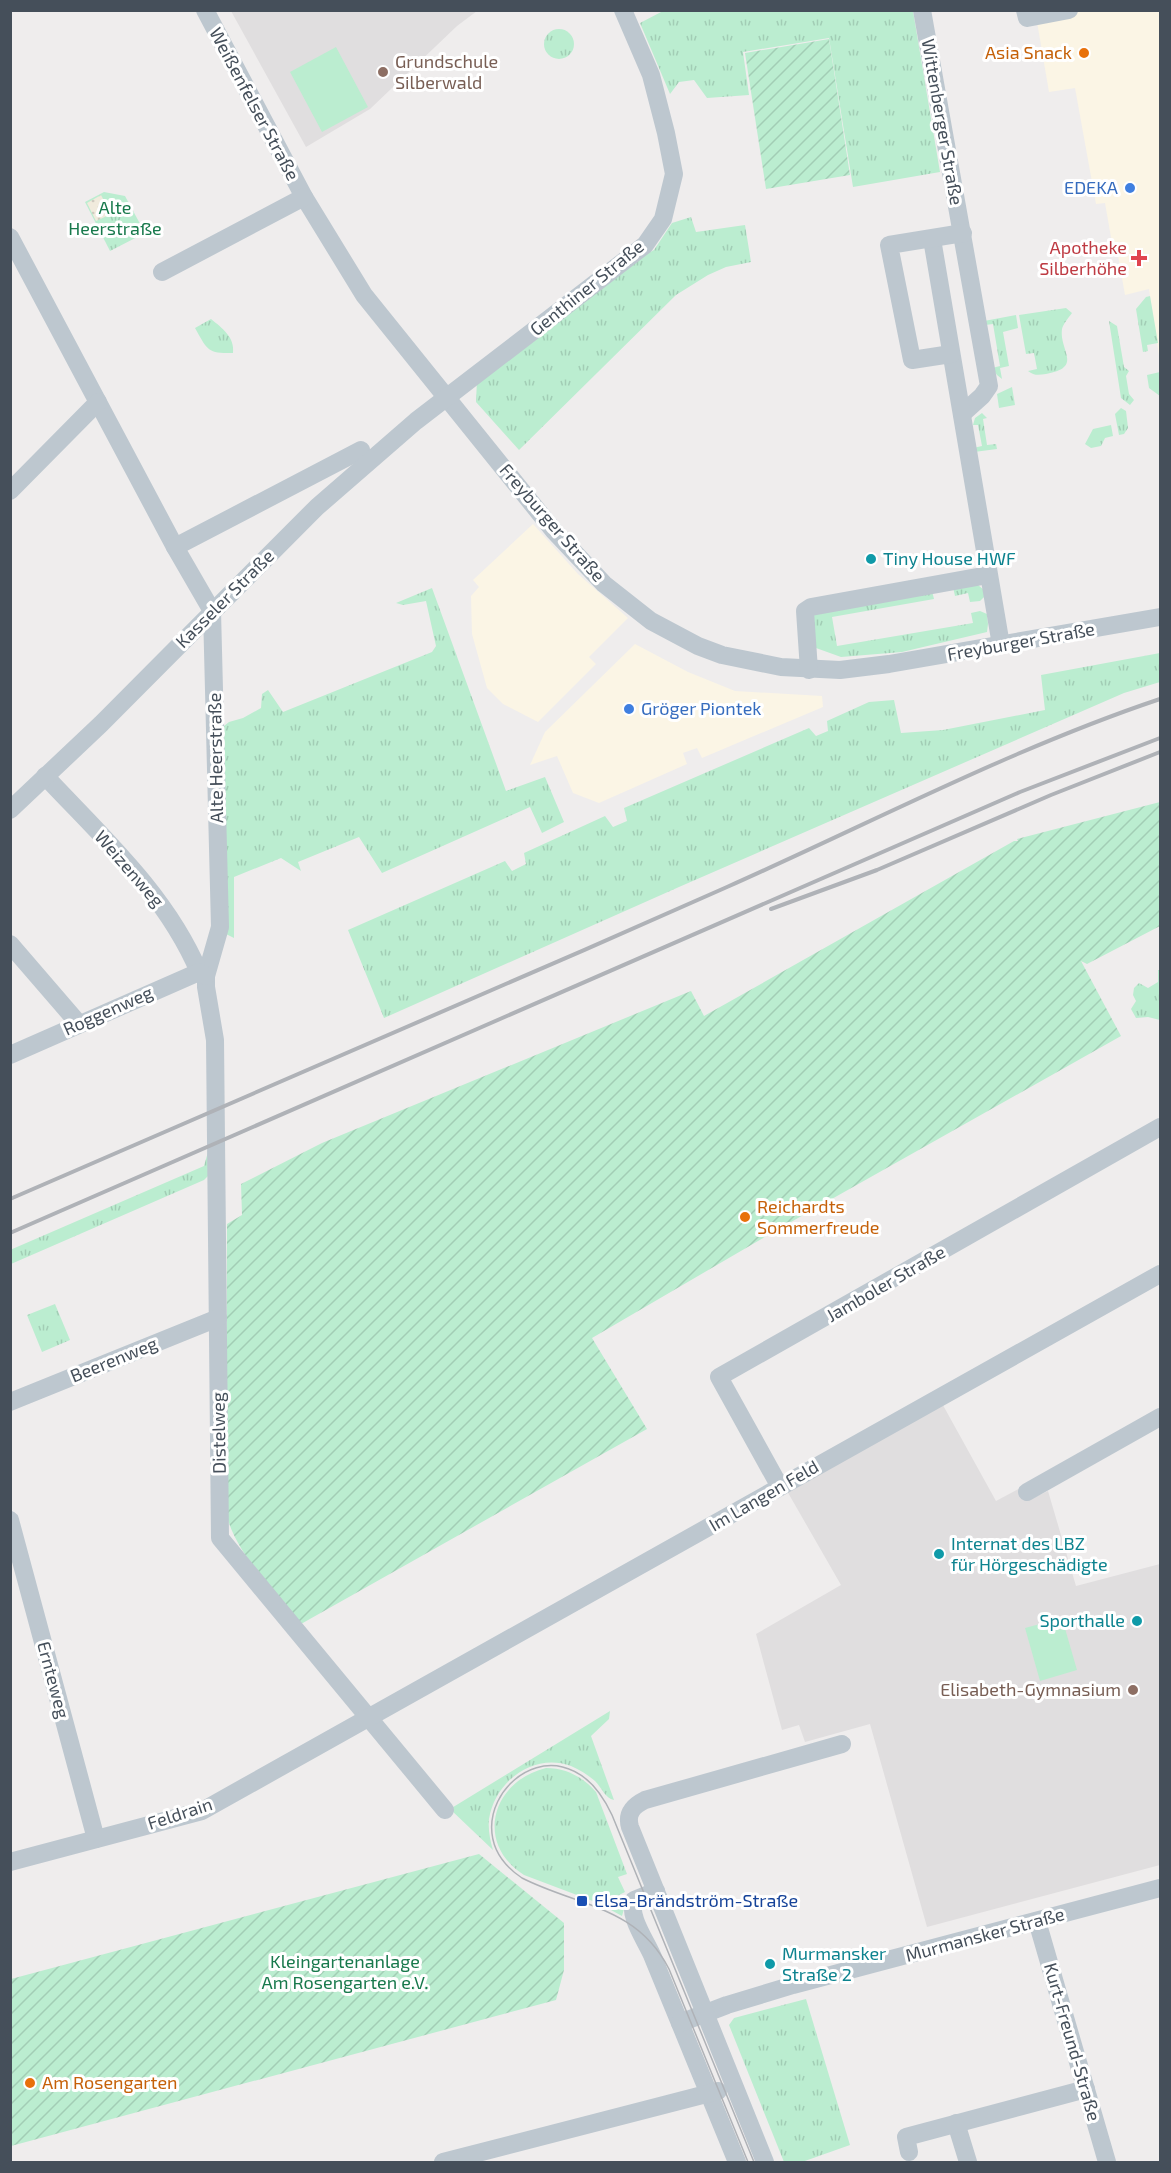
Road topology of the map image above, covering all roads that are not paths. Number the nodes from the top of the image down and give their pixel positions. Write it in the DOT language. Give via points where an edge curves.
graph roads {
  1 [pos="204,10"];
  2 [pos="623,10"];
  3 [pos="922,10"];
  4 [pos="1025,10"];
  5 [pos="1069,10"];
  6 [pos="304,197"];
  7 [pos="963,233"];
  8 [pos="10,237"];
  9 [pos="932,239"];
  10 [pos="162,272"];
  11 [pos="951,354"];
  12 [pos="448,398"];
  13 [pos="98,402"];
  14 [pos="962,414"];
  15 [pos="362,450"];
  16 [pos="10,490"];
  17 [pos="175,547"];
  18 [pos="988,575"];
  19 [pos="212,611"];
  20 [pos="1161,617"];
  21 [pos="1000,645"];
  22 [pos="809,670"];
  23 [pos="45,776"];
  24 [pos="10,810"];
  25 [pos="10,944"];
  26 [pos="202,974"];
  27 [pos="79,1024"];
  28 [pos="10,1055"];
  29 [pos="1161,1127"];
  30 [pos="1161,1274"];
  31 [pos="218,1318"];
  32 [pos="10,1402"];
  33 [pos="1161,1417"];
  34 [pos="780,1487"];
  35 [pos="1027,1492"];
  36 [pos="10,1520"];
  37 [pos="368,1719"];
  38 [pos="842,1744"];
  39 [pos="445,1810"];
  40 [pos="96,1839"];
  41 [pos="10,1862"];
  42 [pos="1161,1887"];
  43 [pos="656,1892"];
  44 [pos="1037,1921"];
  45 [pos="705,2013"];
  46 [pos="680,2023"];
  47 [pos="734,2084"];
  48 [pos="1086,2089"];
  49 [pos="709,2094"];
  50 [pos="956,2123"];
  51 [pos="909,2152"];
  52 [pos="443,2163"];
  53 [pos="737,2163"];
  54 [pos="765,2163"];
  55 [pos="968,2163"];
  56 [pos="1107,2163"];
  1 -- 6 [label="street, Weißenfelser Straße"];
  2 -- 12 [label="street, Genthiner Straße" via="651,75 674,174 663,219 645,244"];
  3 -- 7 [label="street, Wittenberger Straße"];
  4 -- 5 [label="street" via="1027,18"];
  6 -- 10 [label="street, Weißenfelser Straße"];
  6 -- 12 [label="street, Weißenfelser Straße" via="364,295"];
  7 -- 9 [label="street"];
  7 -- 14 [label="street, Wittenberger Straße" via="988,386"];
  8 -- 13 [label="street, Alte Heerstraße"];
  9 -- 11 [label="street"];
  9 -- 11 [label="street" via="889,245 912,360"];
  11 -- 14 [label="street"];
  12 -- 19 [label="street, Kasseler Straße" via="317,507"];
  12 -- 22 [label="street, Freyburger Straße" via="554,531 632,608 684,639 722,655"];
  13 -- 16 [label="street"];
  13 -- 17 [label="street, Alte Heerstraße"];
  14 -- 18 [label="street"];
  15 -- 17 [label="street"];
  17 -- 19 [label="street, Alte Heerstraße"];
  18 -- 21 [label="street"];
  18 -- 22 [label="street" via="811,607 805,612"];
  19 -- 23 [label="street, Kasseler Straße"];
  19 -- 26 [label="street, Alte Heerstraße" via="220,927"];
  20 -- 21 [label="street, Freyburger Straße"];
  21 -- 22 [label="street, Freyburger Straße" via="889,664"];
  23 -- 24 [label="street, Kasseler Straße"];
  23 -- 26 [label="street, Weizenweg" via="145,883 175,924"];
  25 -- 27 [label="street"];
  26 -- 27 [label="street, Roggenweg"];
  26 -- 31 [label="street, Distelweg" via="215,1040"];
  27 -- 28 [label="street, Roggenweg"];
  29 -- 34 [label="street, Jamboler Straße" via="719,1377"];
  30 -- 34 [label="street, Im Langen Feld"];
  31 -- 32 [label="street, Beerenweg"];
  31 -- 37 [label="street, Distelweg" via="220,1538"];
  33 -- 35 [label="street"];
  34 -- 37 [label="street, Im Langen Feld"];
  36 -- 40 [label="street, Ernteweg"];
  37 -- 39 [label="street, Distelweg"];
  37 -- 40 [label="street, Feldrain" via="202,1811"];
  38 -- 43 [label="street" via="634,1806 628,1821"];
  40 -- 41 [label="street, Feldrain"];
  42 -- 44 [label="street, Murmansker Straße"];
  43 -- 45 [label="street"];
  43 -- 46 [label="street" via="634,1900 632,1906"];
  44 -- 45 [label="street, Murmansker Straße" via="793,1985"];
  44 -- 48 [label="street, Kurt-Freund-Straße"];
  45 -- 46 [label="street"];
  45 -- 47 [label="street"];
  46 -- 49 [label="street"];
  47 -- 49 [label="street"];
  47 -- 54 [label="street"];
  48 -- 50 [label="street"];
  48 -- 56 [label="street, Kurt-Freund-Straße"];
  49 -- 52 [label="street"];
  49 -- 53 [label="street"];
  50 -- 51 [label="street" via="906,2137"];
  50 -- 55 [label="street"];
}
